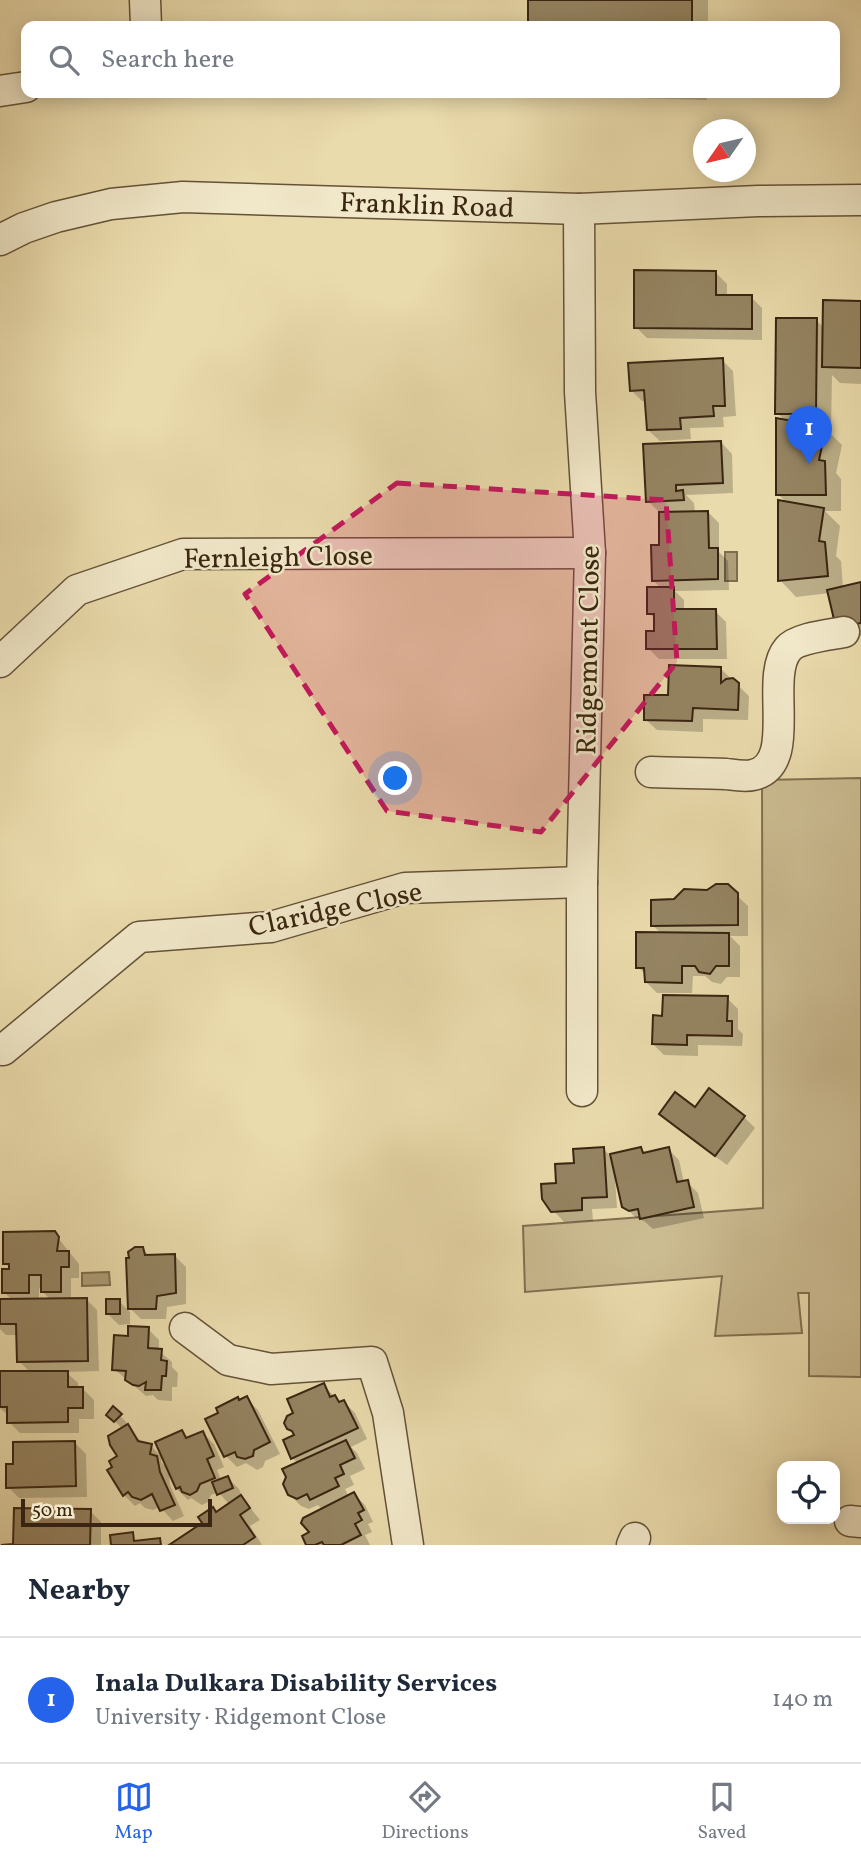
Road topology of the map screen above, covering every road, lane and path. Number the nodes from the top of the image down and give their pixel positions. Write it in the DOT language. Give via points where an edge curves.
graph roads {
  1 [pos="145,0"];
  2 [pos="146,21"];
  3 [pos="21,88"];
  4 [pos="0,91"];
  5 [pos="861,200"];
  6 [pos="579,209"];
  7 [pos="0,240"];
  8 [pos="590,553"];
  9 [pos="844,632"];
  10 [pos="0,662"];
  11 [pos="652,772"];
  12 [pos="582,881"];
  13 [pos="3,1050"];
  14 [pos="582,1091"];
  15 [pos="185,1328"];
  16 [pos="408,1545"];
  1 -- 2 [label="street"];
  3 -- 4 [label="street"];
  5 -- 6 [label="street, Franklin Road"];
  6 -- 7 [label="street, Franklin Road" via="183,197 111,204 56,216"];
  6 -- 8 [label="street, Ridgemont Close" via="580,393"];
  8 -- 10 [label="street, Fernleigh Close" via="183,554 77,590"];
  8 -- 12 [label="street, Ridgemont Close"];
  9 -- 11 [label="street" via="796,643 787,650 778,682 775,756 768,768 753,775"];
  12 -- 13 [label="street, Claridge Close" via="405,888 271,927 139,937"];
  12 -- 14 [label="street, Ridgemont Close"];
  15 -- 16 [label="street" via="228,1360 271,1369 372,1362 388,1413"];
}
